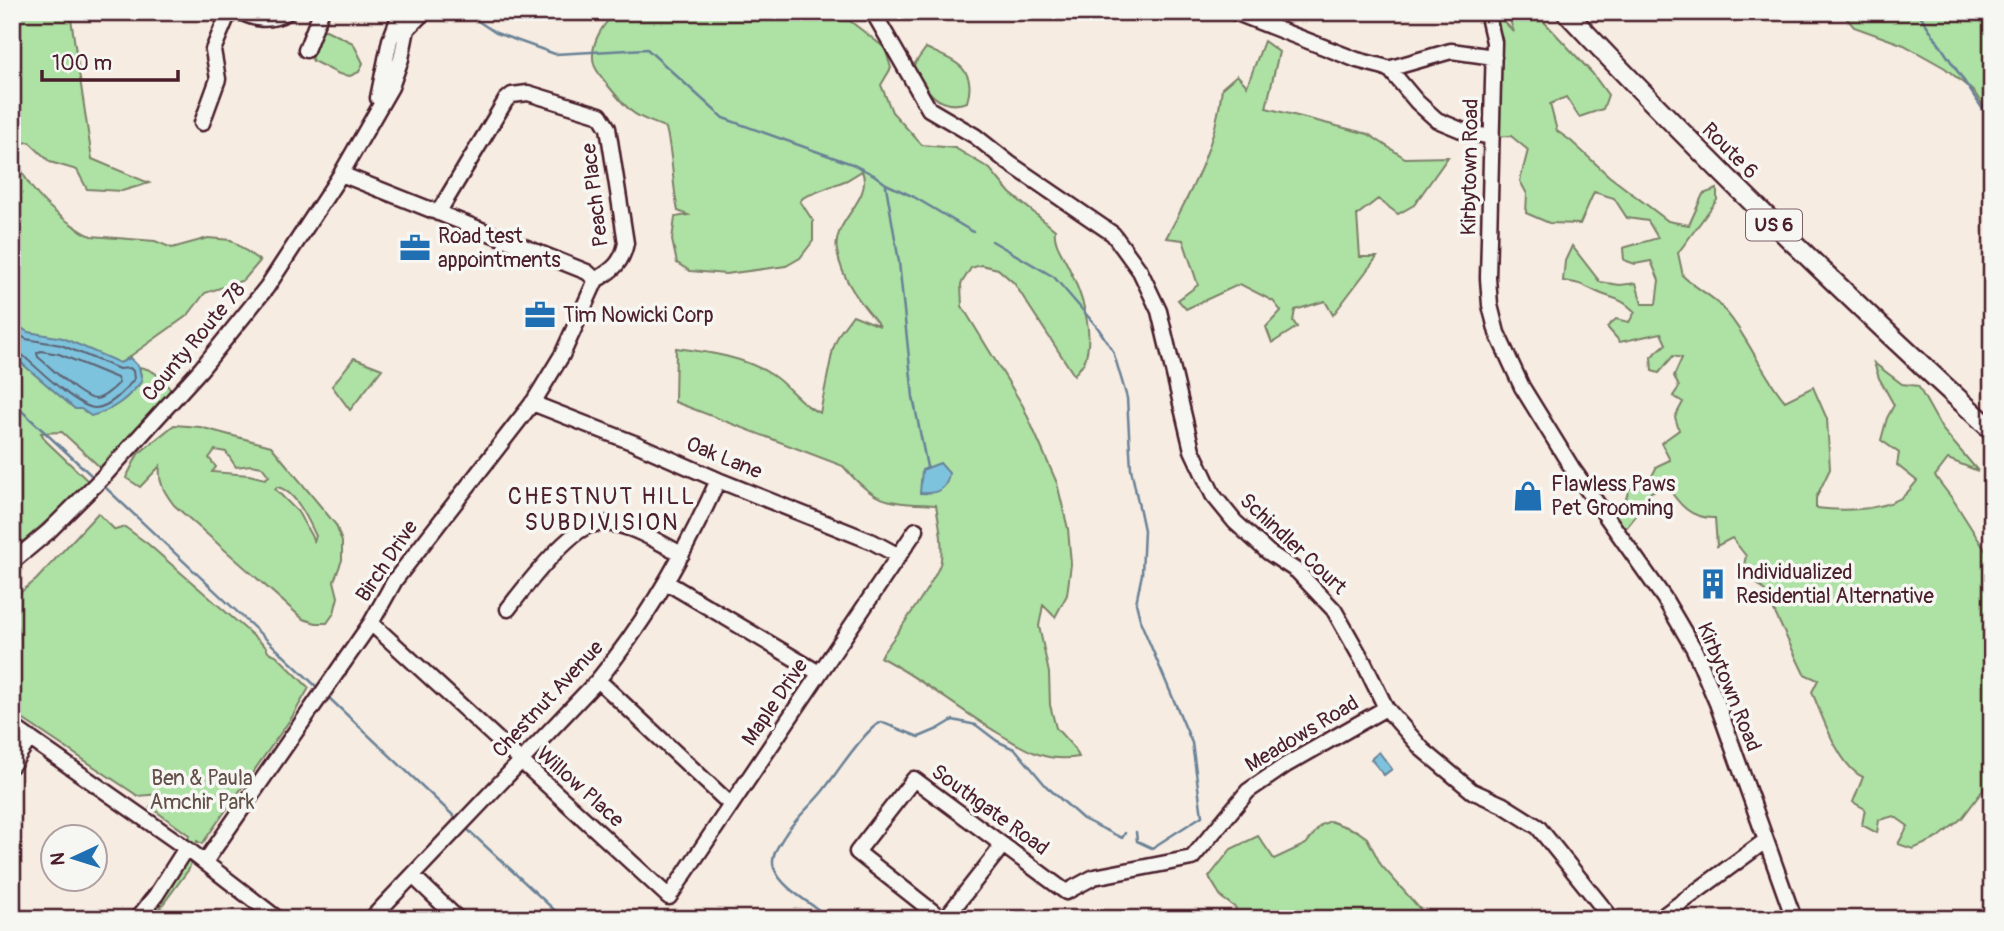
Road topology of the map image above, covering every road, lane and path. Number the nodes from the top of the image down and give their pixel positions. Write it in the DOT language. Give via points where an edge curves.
graph roads {
  1 [pos="229,12"];
  2 [pos="241,12"];
  3 [pos="288,12"];
  4 [pos="320,12"];
  5 [pos="401,12"];
  6 [pos="424,12"];
  7 [pos="873,12"];
  8 [pos="1234,12"];
  9 [pos="1487,12"];
  10 [pos="1566,12"];
  11 [pos="306,50"];
  12 [pos="1494,57"];
  13 [pos="1388,69"];
  14 [pos="371,120"];
  15 [pos="202,123"];
  16 [pos="1491,137"];
  17 [pos="341,174"];
  18 [pos="438,213"];
  19 [pos="596,280"];
  20 [pos="532,403"];
  21 [pos="1992,430"];
  22 [pos="718,480"];
  23 [pos="916,530"];
  24 [pos="682,554"];
  25 [pos="899,556"];
  26 [pos="12,562"];
  27 [pos="666,582"];
  28 [pos="508,609"];
  29 [pos="371,623"];
  30 [pos="819,673"];
  31 [pos="598,681"];
  32 [pos="1386,708"];
  33 [pos="12,726"];
  34 [pos="30,738"];
  35 [pos="519,761"];
  36 [pos="12,765"];
  37 [pos="731,805"];
  38 [pos="1765,841"];
  39 [pos="1003,845"];
  40 [pos="186,849"];
  41 [pos="205,862"];
  42 [pos="413,876"];
  43 [pos="1066,892"];
  44 [pos="668,897"];
  45 [pos="137,919"];
  46 [pos="278,919"];
  47 [pos="372,919"];
  48 [pos="458,919"];
  49 [pos="944,919"];
  50 [pos="1612,919"];
  51 [pos="1659,919"];
  52 [pos="1794,919"];
  1 -- 15 [label="street" via="213,50 218,79"];
  2 -- 3 [label="street" via="268,19"];
  4 -- 11 [label="street"];
  5 -- 14 [label="street, County Route 78"];
  6 -- 14 [label="street, County Route 78" via="407,29 398,69"];
  7 -- 32 [label="street, Schindler Court" via="929,109 975,136 1113,234 1140,271 1158,311 1192,450 1213,495 1236,522 1297,571 1334,610"];
  8 -- 13 [label="street"];
  9 -- 12 [label="street, Kirbytown Road"];
  10 -- 21 [label="main road, Route 6 / US 6" via="1717,170"];
  12 -- 13 [label="street" via="1451,51"];
  12 -- 16 [label="street, Kirbytown Road"];
  13 -- 16 [label="street" via="1437,120"];
  14 -- 17 [label="street, County Route 78"];
  16 -- 38 [label="street, Kirbytown Road" via="1489,292 1508,360 1572,468 1687,636 1717,703"];
  17 -- 18 [label="street"];
  17 -- 26 [label="street, County Route 78" via="267,287 226,339 103,477"];
  18 -- 19 [label="street" via="587,272"];
  18 -- 19 [label="street, Peach Place" via="512,95 528,93 600,116 608,128 626,243 623,258"];
  19 -- 20 [label="street, Birch Drive" via="562,355"];
  20 -- 22 [label="street, Oak Lane"];
  20 -- 29 [label="street, Birch Drive" via="422,543"];
  22 -- 24 [label="street, Chestnut Avenue"];
  22 -- 25 [label="street, Oak Lane"];
  23 -- 25 [label="street, Maple Drive"];
  24 -- 27 [label="street, Chestnut Avenue"];
  24 -- 28 [label="street" via="629,528 591,525 532,577"];
  25 -- 30 [label="street, Maple Drive"];
  27 -- 30 [label="street"];
  27 -- 31 [label="street, Chestnut Avenue"];
  29 -- 35 [label="street, Willow Place"];
  29 -- 41 [label="street, Birch Drive"];
  30 -- 37 [label="street, Maple Drive"];
  31 -- 35 [label="street, Chestnut Avenue"];
  31 -- 37 [label="street"];
  32 -- 43 [label="street, Meadows Road" via="1248,791 1192,858 1094,877"];
  32 -- 50 [label="street, Schindler Court" via="1423,750 1472,791 1538,827"];
  33 -- 34 [label="street"];
  34 -- 36 [label="street"];
  34 -- 40 [label="street"];
  35 -- 42 [label="street, Chestnut Avenue"];
  35 -- 44 [label="street, Willow Place"];
  37 -- 44 [label="street, Maple Drive"];
  38 -- 51 [label="street"];
  38 -- 52 [label="street, Kirbytown Road"];
  39 -- 43 [label="street, Southgate Road"];
  39 -- 49 [label="street"];
  39 -- 49 [label="street, Southgate Road" via="914,779 857,852"];
  40 -- 41 [label="street"];
  40 -- 45 [label="street"];
  41 -- 46 [label="street"];
  42 -- 47 [label="street, Chestnut Avenue"];
  42 -- 48 [label="street"];
}
